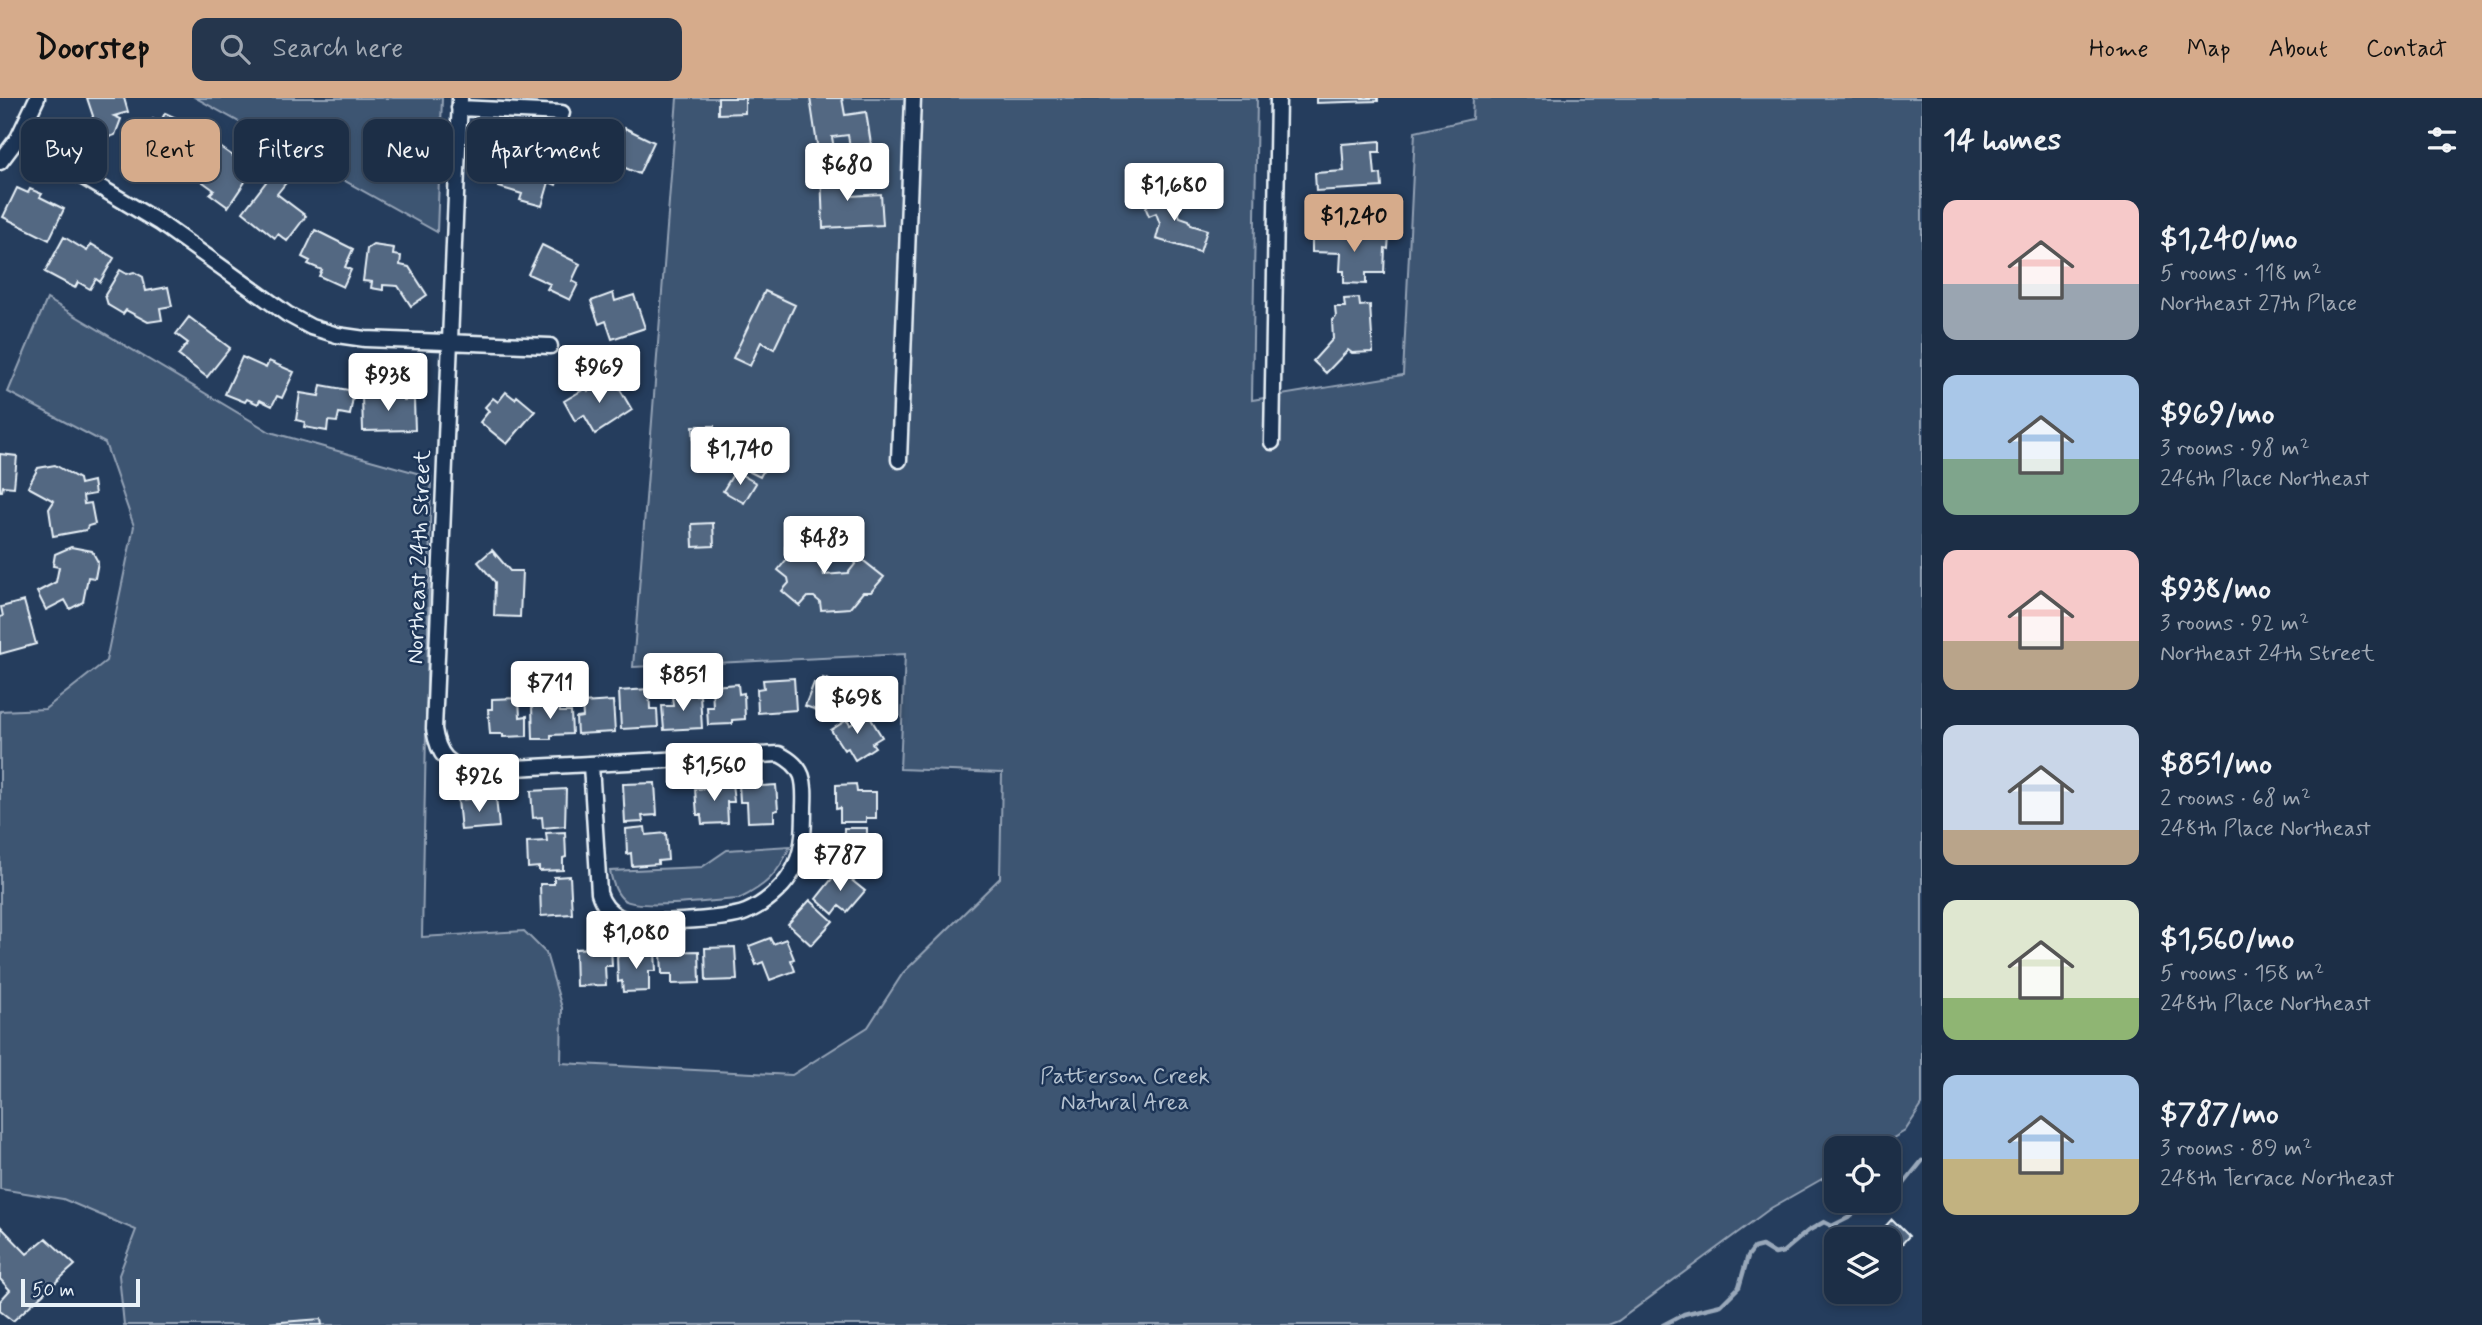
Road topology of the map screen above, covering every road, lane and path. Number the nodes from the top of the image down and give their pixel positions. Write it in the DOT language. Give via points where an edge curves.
graph roads {
  1 [pos="37,98"];
  2 [pos="913,98"];
  3 [pos="1278,98"];
  4 [pos="460,103"];
  5 [pos="562,113"];
  6 [pos="18,138"];
  7 [pos="0,162"];
  8 [pos="449,343"];
  9 [pos="551,346"];
  10 [pos="1272,442"];
  11 [pos="899,460"];
  12 [pos="591,765"];
  1 -- 6 [label="street"];
  2 -- 11 [label="street"];
  3 -- 10 [label="street"];
  4 -- 5 [label="street"];
  4 -- 8 [label="street, Northeast 24th Street"];
  6 -- 7 [label="street"];
  6 -- 8 [label="street" via="160,223 311,327 365,340"];
  8 -- 9 [label="street"];
  8 -- 12 [label="street, Northeast 24th Street" via="434,729 442,754 460,768 475,770"];
  12 -- 12 [label="street" via="599,893 609,910 620,917 656,921 735,916 765,901 790,876 801,854 804,787 797,766 779,754"];
}
